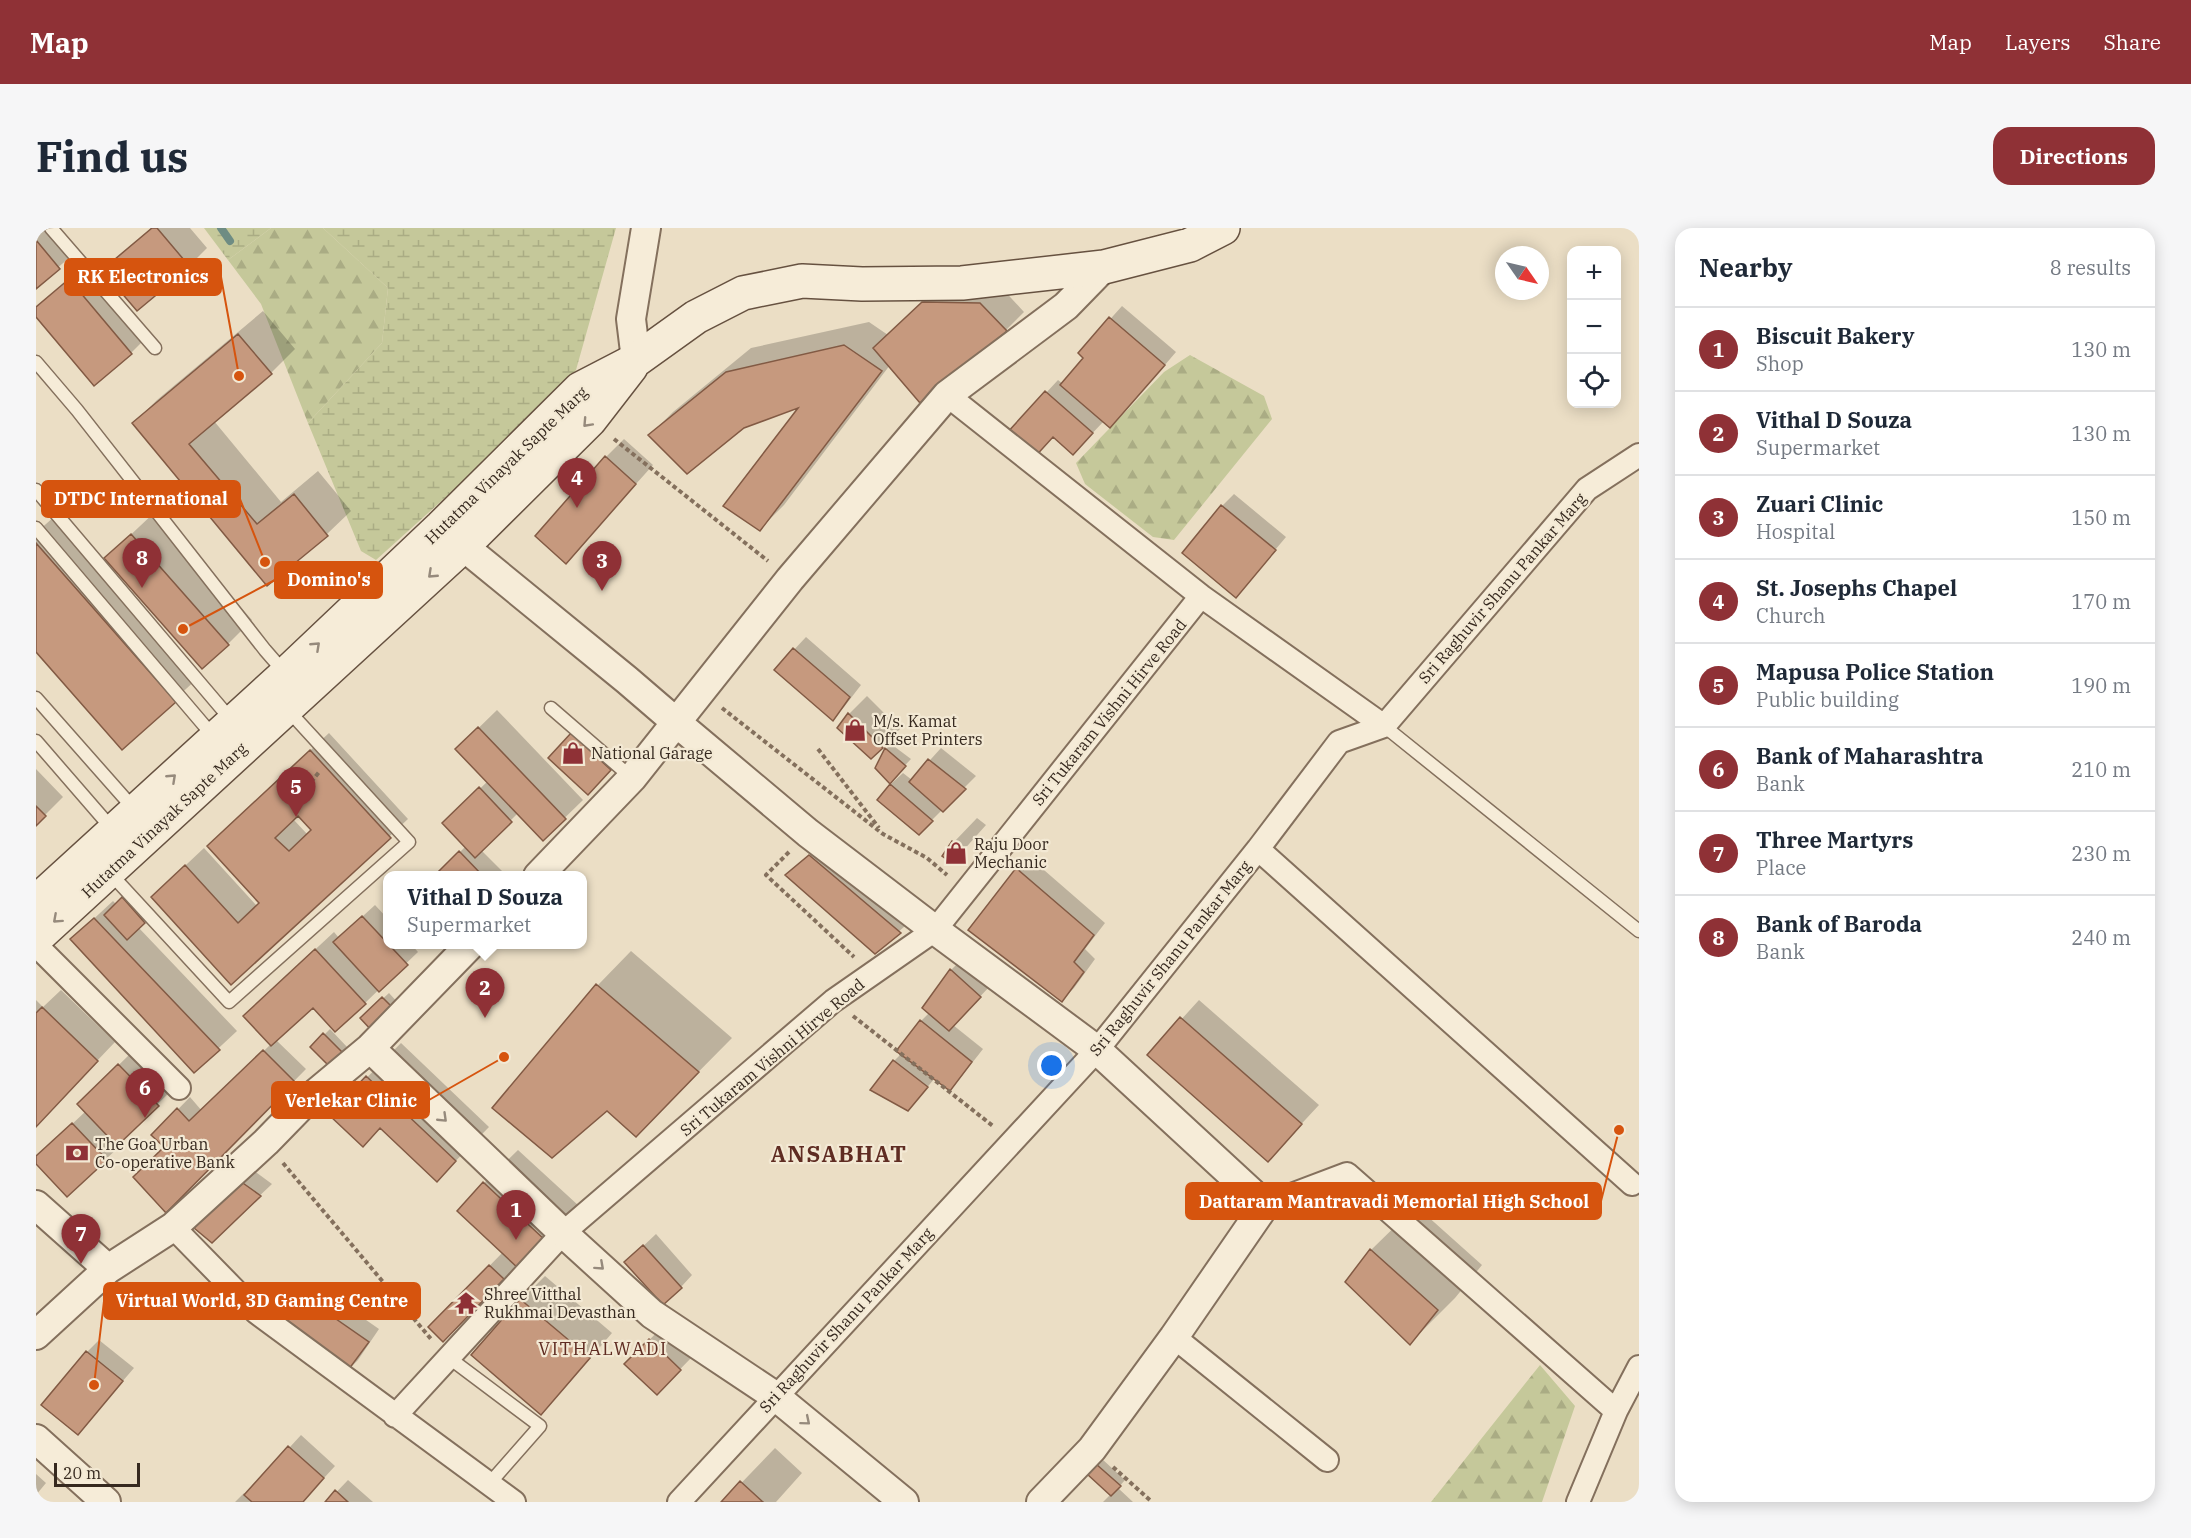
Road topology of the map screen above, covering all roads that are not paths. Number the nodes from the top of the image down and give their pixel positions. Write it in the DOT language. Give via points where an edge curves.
graph roads {
  1 [pos="51,228"];
  2 [pos="646,228"];
  3 [pos="1223,228"];
  4 [pos="1104,267"];
  5 [pos="155,348"];
  6 [pos="636,360"];
  7 [pos="36,362"];
  8 [pos="947,395"];
  9 [pos="1639,455"];
  10 [pos="36,490"];
  11 [pos="36,528"];
  12 [pos="452,537"];
  13 [pos="1201,596"];
  14 [pos="286,674"];
  15 [pos="36,698"];
  16 [pos="286,708"];
  17 [pos="551,708"];
  18 [pos="677,723"];
  19 [pos="1384,726"];
  20 [pos="224,731"];
  21 [pos="36,741"];
  22 [pos="632,778"];
  23 [pos="123,841"];
  24 [pos="1258,849"];
  25 [pos="543,871"];
  26 [pos="36,902"];
  27 [pos="935,930"];
  28 [pos="1639,931"];
  29 [pos="36,938"];
  30 [pos="36,945"];
  31 [pos="467,949"];
  32 [pos="370,1048"];
  33 [pos="1097,1050"];
  34 [pos="179,1088"];
  35 [pos="1632,1184"];
  36 [pos="36,1205"];
  37 [pos="1265,1205"];
  38 [pos="173,1227"];
  39 [pos="563,1233"];
  40 [pos="108,1269"];
  41 [pos="36,1335"];
  42 [pos="1174,1337"];
  43 [pos="448,1357"];
  44 [pos="1639,1367"];
  45 [pos="775,1396"];
  46 [pos="1616,1412"];
  47 [pos="395,1416"];
  48 [pos="36,1439"];
  49 [pos="1327,1460"];
  50 [pos="489,1484"];
  51 [pos="106,1502"];
  52 [pos="514,1502"];
  53 [pos="679,1502"];
  54 [pos="904,1502"];
  55 [pos="1041,1502"];
  56 [pos="1578,1502"];
  1 -- 5 [label="lane"];
  2 -- 6 [label="street" via="631,319"];
  3 -- 4 [label="main road" via="1190,245"];
  4 -- 6 [label="main road" via="962,283 802,281 743,293 696,317"];
  4 -- 8 [label="street" via="1066,306"];
  6 -- 12 [label="main road, Hutatma Vinayak Sapte Marg, one-way" via="590,420"];
  6 -- 12 [label="main road, Hutatma Vinayak Sapte Marg" via="580,389"];
  7 -- 14 [label="lane"];
  8 -- 13 [label="street"];
  8 -- 18 [label="street" via="790,579"];
  9 -- 19 [label="street, Sri Raghuvir Shanu Pankar Marg" via="1587,489"];
  10 -- 20 [label="lane"];
  11 -- 20 [label="lane"];
  14 -- 12 [label="main road, Hutatma Vinayak Sapte Marg, one-way"];
  12 -- 16 [label="main road, Hutatma Vinayak Sapte Marg, one-way"];
  12 -- 18 [label="street"];
  13 -- 19 [label="street"];
  13 -- 27 [label="street, Sri Tukaram Vishni Hirve Road"];
  14 -- 20 [label="main road, Hutatma Vinayak Sapte Marg"];
  15 -- 23 [label="lane"];
  16 -- 23 [label="main road, Hutatma Vinayak Sapte Marg"];
  16 -- 23 [label="lane" via="409,842 229,1002"];
  17 -- 22 [label="lane"];
  18 -- 22 [label="street"];
  18 -- 27 [label="street" via="808,833"];
  19 -- 24 [label="street, Sri Raghuvir Shanu Pankar Marg" via="1339,742"];
  19 -- 28 [label="lane"];
  23 -- 20 [label="main road, Hutatma Vinayak Sapte Marg, one-way"];
  21 -- 23 [label="lane"];
  22 -- 25 [label="street"];
  23 -- 26 [label="main road, Hutatma Vinayak Sapte Marg"];
  23 -- 29 [label="main road, Hutatma Vinayak Sapte Marg, one-way"];
  24 -- 33 [label="street, Sri Raghuvir Shanu Pankar Marg"];
  24 -- 35 [label="street"];
  27 -- 33 [label="street"];
  27 -- 39 [label="street, Sri Tukaram Vishni Hirve Road" via="833,1001"];
  30 -- 34 [label="street"];
  31 -- 32 [label="street"];
  32 -- 38 [label="street" via="304,1103"];
  32 -- 39 [label="street, one-way"];
  33 -- 37 [label="street"];
  33 -- 45 [label="street, Sri Raghuvir Shanu Pankar Marg"];
  36 -- 40 [label="street"];
  37 -- 42 [label="street"];
  37 -- 46 [label="street" via="1347,1174"];
  38 -- 40 [label="street"];
  38 -- 47 [label="street" via="256,1312"];
  39 -- 43 [label="street, Sri Tukaram Vishni Hirve Road"];
  39 -- 45 [label="street, one-way" via="652,1314"];
  40 -- 41 [label="street"];
  42 -- 49 [label="street"];
  42 -- 55 [label="street" via="1092,1449"];
  43 -- 47 [label="street, Sri Tukaram Vishni Hirve Road"];
  43 -- 50 [label="lane" via="540,1426"];
  44 -- 46 [label="street"];
  45 -- 53 [label="street, Sri Raghuvir Shanu Pankar Marg"];
  45 -- 54 [label="street, one-way"];
  46 -- 56 [label="street"];
  47 -- 50 [label="street"];
  48 -- 51 [label="street"];
  50 -- 52 [label="street"];
}
